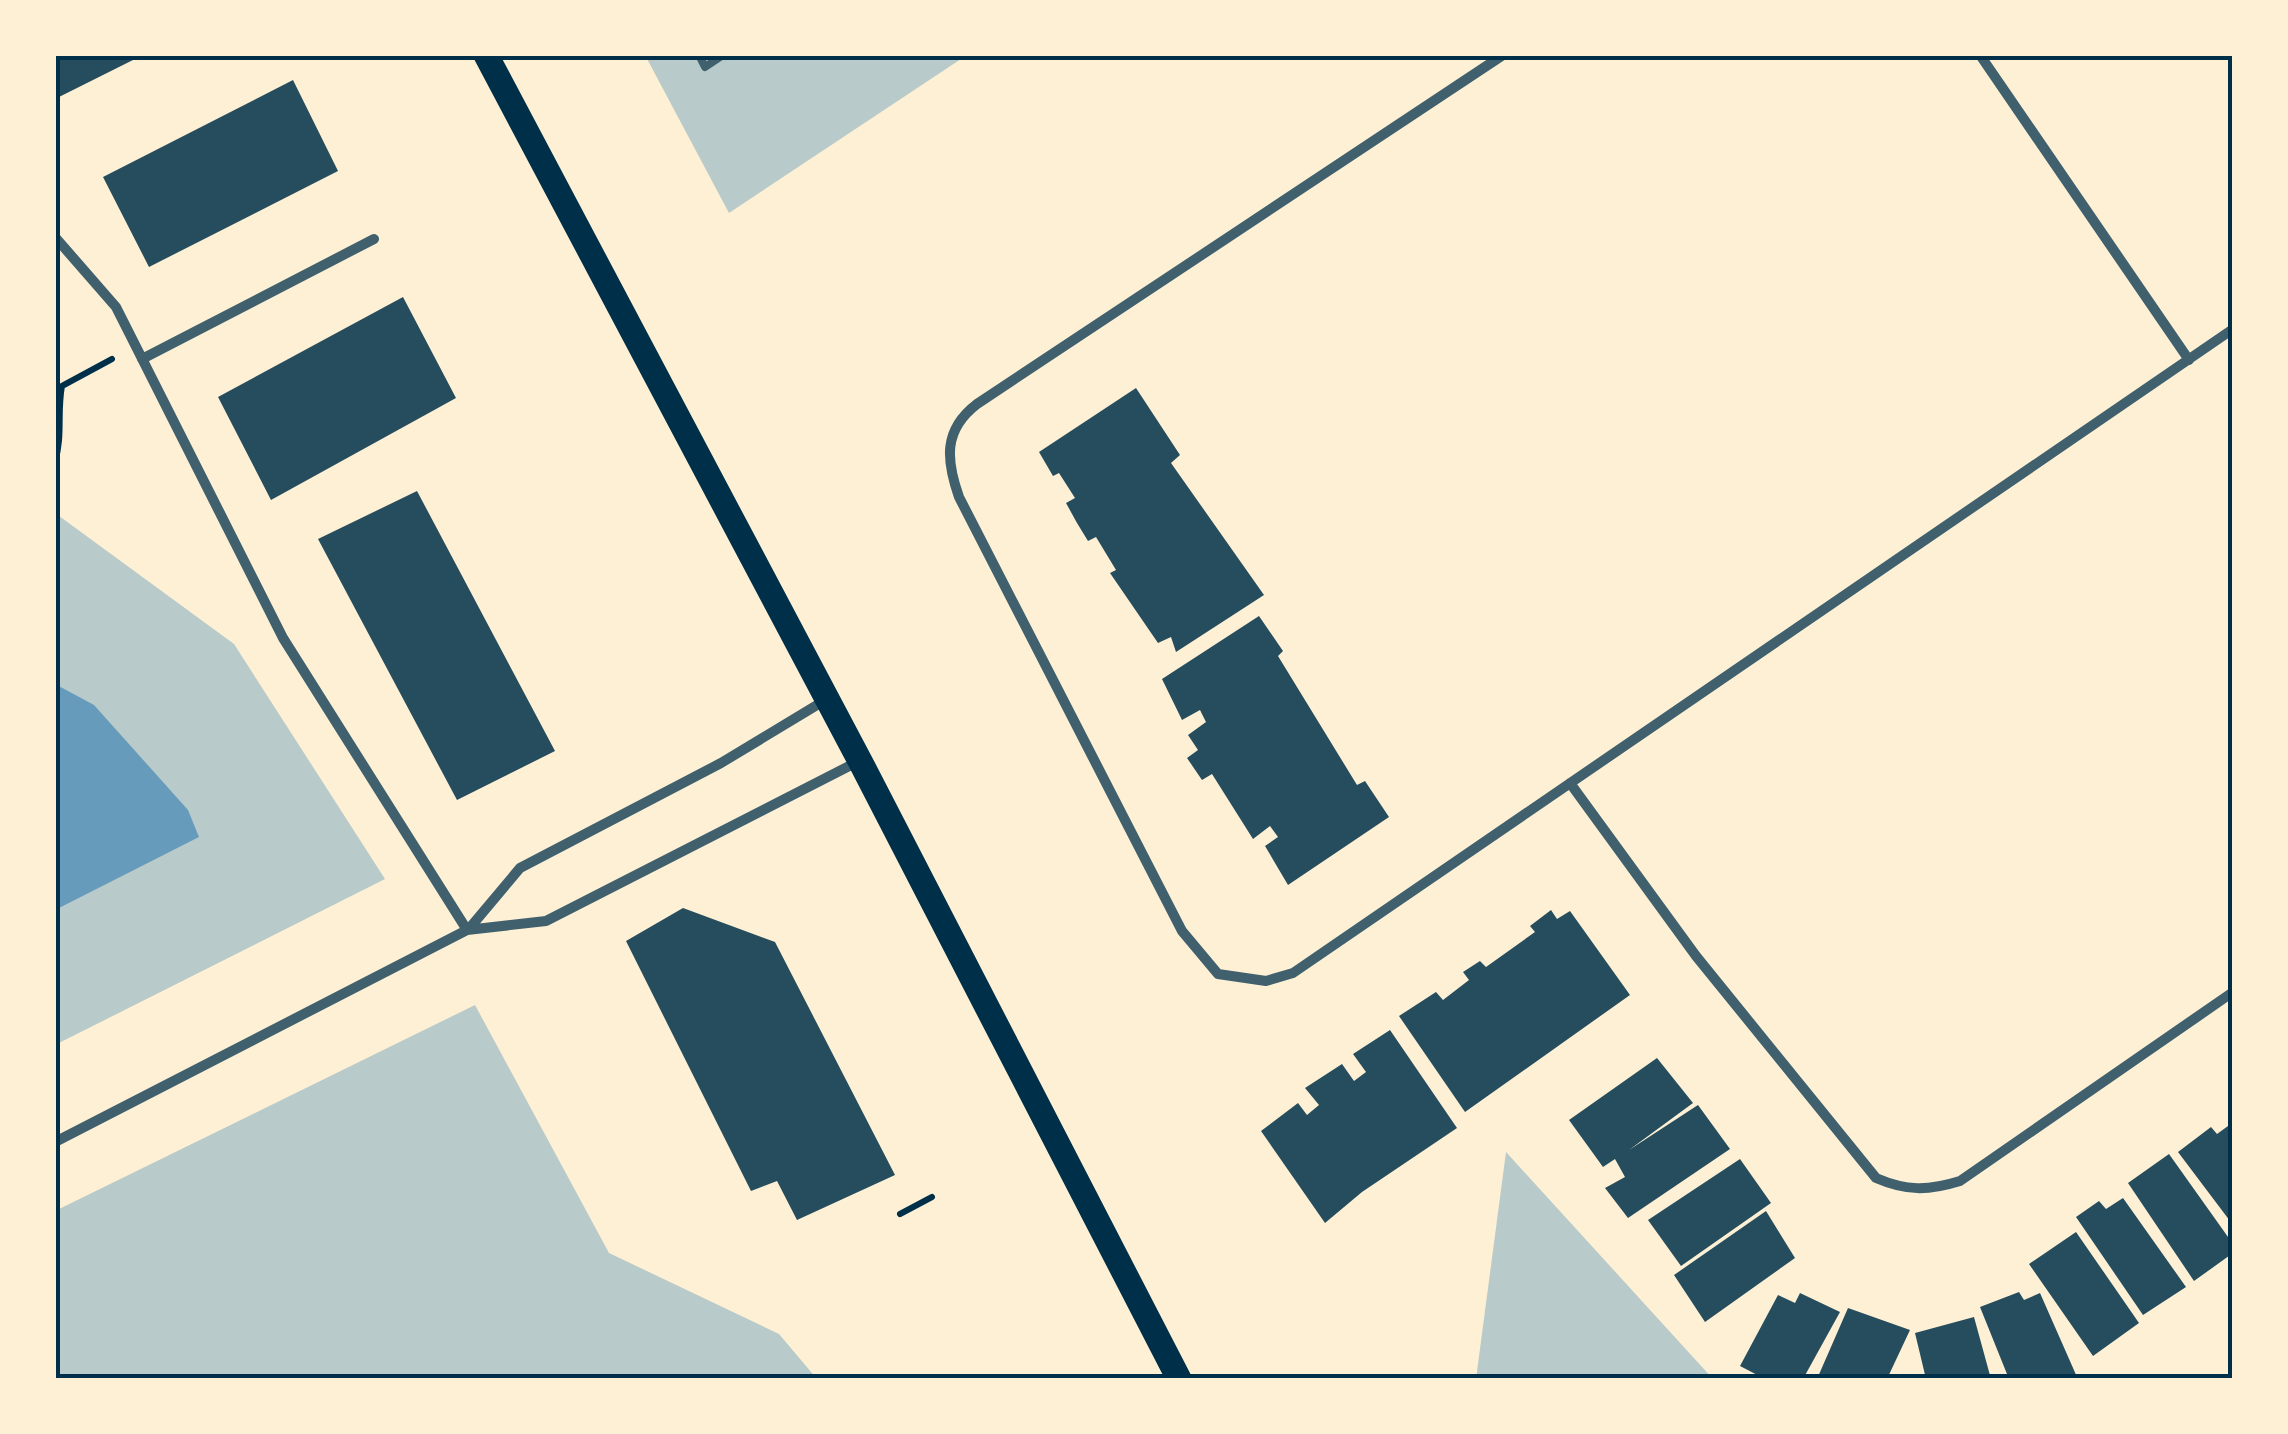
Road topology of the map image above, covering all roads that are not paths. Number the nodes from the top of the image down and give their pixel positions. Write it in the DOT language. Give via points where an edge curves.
graph roads {
  1 [pos="486,55"];
  2 [pos="699,55"];
  3 [pos="723,55"];
  4 [pos="1503,55"];
  5 [pos="1980,55"];
  6 [pos="55,236"];
  7 [pos="374,239"];
  8 [pos="2233,330"];
  9 [pos="142,358"];
  10 [pos="2189,360"];
  11 [pos="827,699"];
  12 [pos="860,761"];
  13 [pos="1570,783"];
  14 [pos="467,930"];
  15 [pos="2233,992"];
  16 [pos="55,1142"];
  17 [pos="1179,1379"];
  1 -- 11 [label="main road"];
  2 -- 3 [label="lane" via="705,66"];
  4 -- 13 [label="street" via="970,409 948,443 949,470 1182,931 1218,974 1266,981 1294,973"];
  5 -- 10 [label="street"];
  6 -- 9 [label="street" via="116,307"];
  7 -- 9 [label="street"];
  8 -- 10 [label="street"];
  9 -- 14 [label="street" via="283,638"];
  10 -- 13 [label="street"];
  11 -- 12 [label="main road"];
  11 -- 14 [label="street" via="520,868"];
  12 -- 14 [label="street" via="546,921"];
  12 -- 17 [label="main road"];
  13 -- 15 [label="street" via="1696,956 1866,1166 1898,1187 1930,1190 1960,1181"];
  14 -- 16 [label="street"];
}
